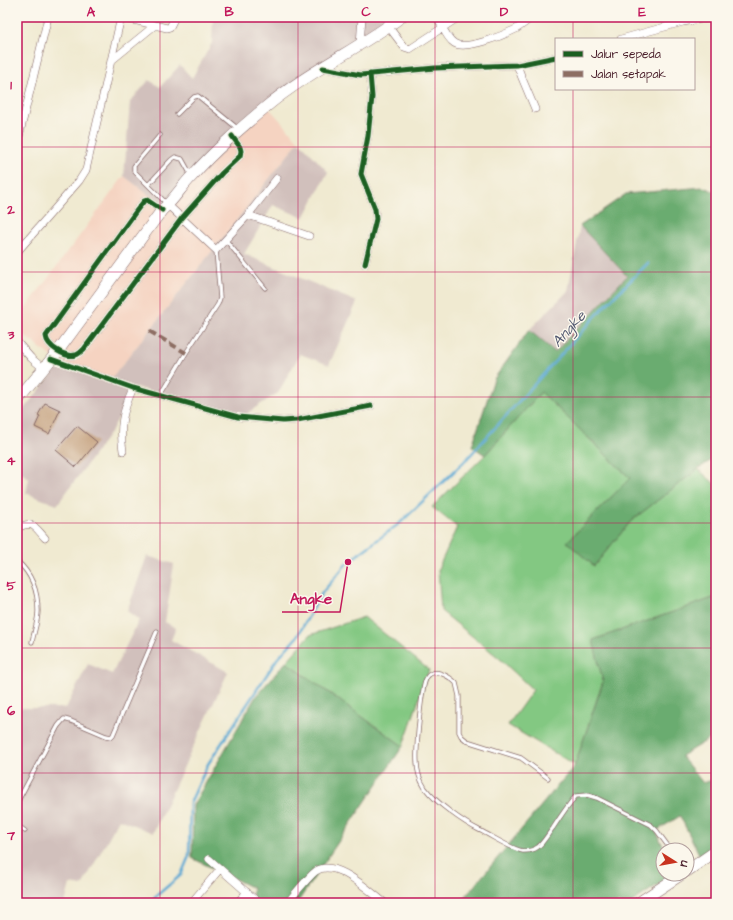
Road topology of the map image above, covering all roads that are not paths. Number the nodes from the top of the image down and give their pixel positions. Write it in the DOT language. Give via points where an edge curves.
graph roads {
  1 [pos="48,17"];
  2 [pos="121,17"];
  3 [pos="175,17"];
  4 [pos="363,17"];
  5 [pos="437,17"];
  6 [pos="459,17"];
  7 [pos="713,17"];
  8 [pos="531,18"];
  9 [pos="682,19"];
  10 [pos="392,20"];
  11 [pos="154,26"];
  12 [pos="444,28"];
  13 [pos="624,38"];
  14 [pos="360,44"];
  15 [pos="555,57"];
  16 [pos="110,61"];
  17 [pos="518,65"];
  18 [pos="323,68"];
  19 [pos="370,74"];
  20 [pos="535,109"];
  21 [pos="177,114"];
  22 [pos="236,133"];
  23 [pos="160,135"];
  24 [pos="17,145"];
  25 [pos="192,176"];
  26 [pos="277,178"];
  27 [pos="148,185"];
  28 [pos="165,208"];
  29 [pos="248,216"];
  30 [pos="182,218"];
  31 [pos="309,236"];
  32 [pos="226,240"];
  33 [pos="216,250"];
  34 [pos="17,252"];
  35 [pos="365,264"];
  36 [pos="265,288"];
  37 [pos="17,342"];
  38 [pos="55,355"];
  39 [pos="44,369"];
  40 [pos="133,388"];
  41 [pos="161,395"];
  42 [pos="17,401"];
  43 [pos="372,406"];
  44 [pos="123,451"];
  45 [pos="17,528"];
  46 [pos="45,538"];
  47 [pos="17,562"];
  48 [pos="157,631"];
  49 [pos="32,642"];
  50 [pos="548,778"];
  51 [pos="17,801"];
  52 [pos="17,825"];
  53 [pos="25,831"];
  54 [pos="665,842"];
  55 [pos="715,854"];
  56 [pos="209,859"];
  57 [pos="695,866"];
  58 [pos="220,869"];
  59 [pos="670,882"];
  60 [pos="247,892"];
  61 [pos="191,903"];
  62 [pos="237,903"];
  63 [pos="259,903"];
  64 [pos="287,903"];
  65 [pos="385,903"];
  66 [pos="638,903"];
  1 -- 24 [label="street"];
  2 -- 11 [label="street"];
  2 -- 16 [label="street"];
  3 -- 11 [label="street" via="170,27"];
  4 -- 14 [label="street"];
  5 -- 12 [label="street"];
  6 -- 12 [label="street"];
  7 -- 9 [label="street"];
  8 -- 12 [label="street" via="516,29 471,45 454,44"];
  9 -- 13 [label="street"];
  10 -- 12 [label="street" via="404,48 410,49"];
  10 -- 14 [label="main road"];
  11 -- 16 [label="street"];
  14 -- 18 [label="main road"];
  15 -- 17 [label="street"];
  16 -- 34 [label="street" via="86,170"];
  17 -- 19 [label="street" via="435,68"];
  17 -- 20 [label="street"];
  18 -- 19 [label="street"];
  18 -- 22 [label="main road" via="274,101"];
  19 -- 35 [label="street" via="371,116 361,169 376,219"];
  21 -- 22 [label="lane" via="194,96 198,96"];
  22 -- 25 [label="main road"];
  22 -- 30 [label="street" via="240,156"];
  23 -- 27 [label="lane" via="134,166 134,171"];
  25 -- 27 [label="lane" via="182,159 176,157 170,160"];
  25 -- 28 [label="main road"];
  26 -- 29 [label="street"];
  27 -- 28 [label="lane"];
  28 -- 30 [label="street"];
  28 -- 38 [label="main road"];
  28 -- 38 [label="street" via="146,200 133,216 46,336"];
  29 -- 31 [label="street"];
  29 -- 32 [label="street"];
  30 -- 33 [label="street"];
  30 -- 38 [label="street" via="84,349 72,356"];
  32 -- 33 [label="street"];
  32 -- 36 [label="lane"];
  33 -- 41 [label="lane" via="220,298"];
  37 -- 39 [label="street"];
  38 -- 39 [label="main road"];
  38 -- 40 [label="street"];
  39 -- 42 [label="main road"];
  40 -- 41 [label="street"];
  40 -- 44 [label="street" via="121,421"];
  41 -- 43 [label="street" via="238,417 283,422"];
  45 -- 46 [label="street" via="28,523"];
  47 -- 49 [label="lane" via="34,584 38,611"];
  48 -- 51 [label="lane" via="113,735 106,736 64,719"];
  50 -- 54 [label="lane" via="521,758 462,738 459,732 459,696 456,683 442,674 427,676 418,735 418,773 424,787 466,823 512,847 522,851 530,850 538,847 576,796 587,795 651,825"];
  52 -- 53 [label="lane"];
  55 -- 57 [label="main road"];
  56 -- 58 [label="street"];
  58 -- 60 [label="street"];
  58 -- 61 [label="street"];
  59 -- 66 [label="main road"];
  60 -- 62 [label="street"];
  60 -- 63 [label="street"];
  64 -- 65 [label="street" via="316,872 329,867 344,873"];
}
